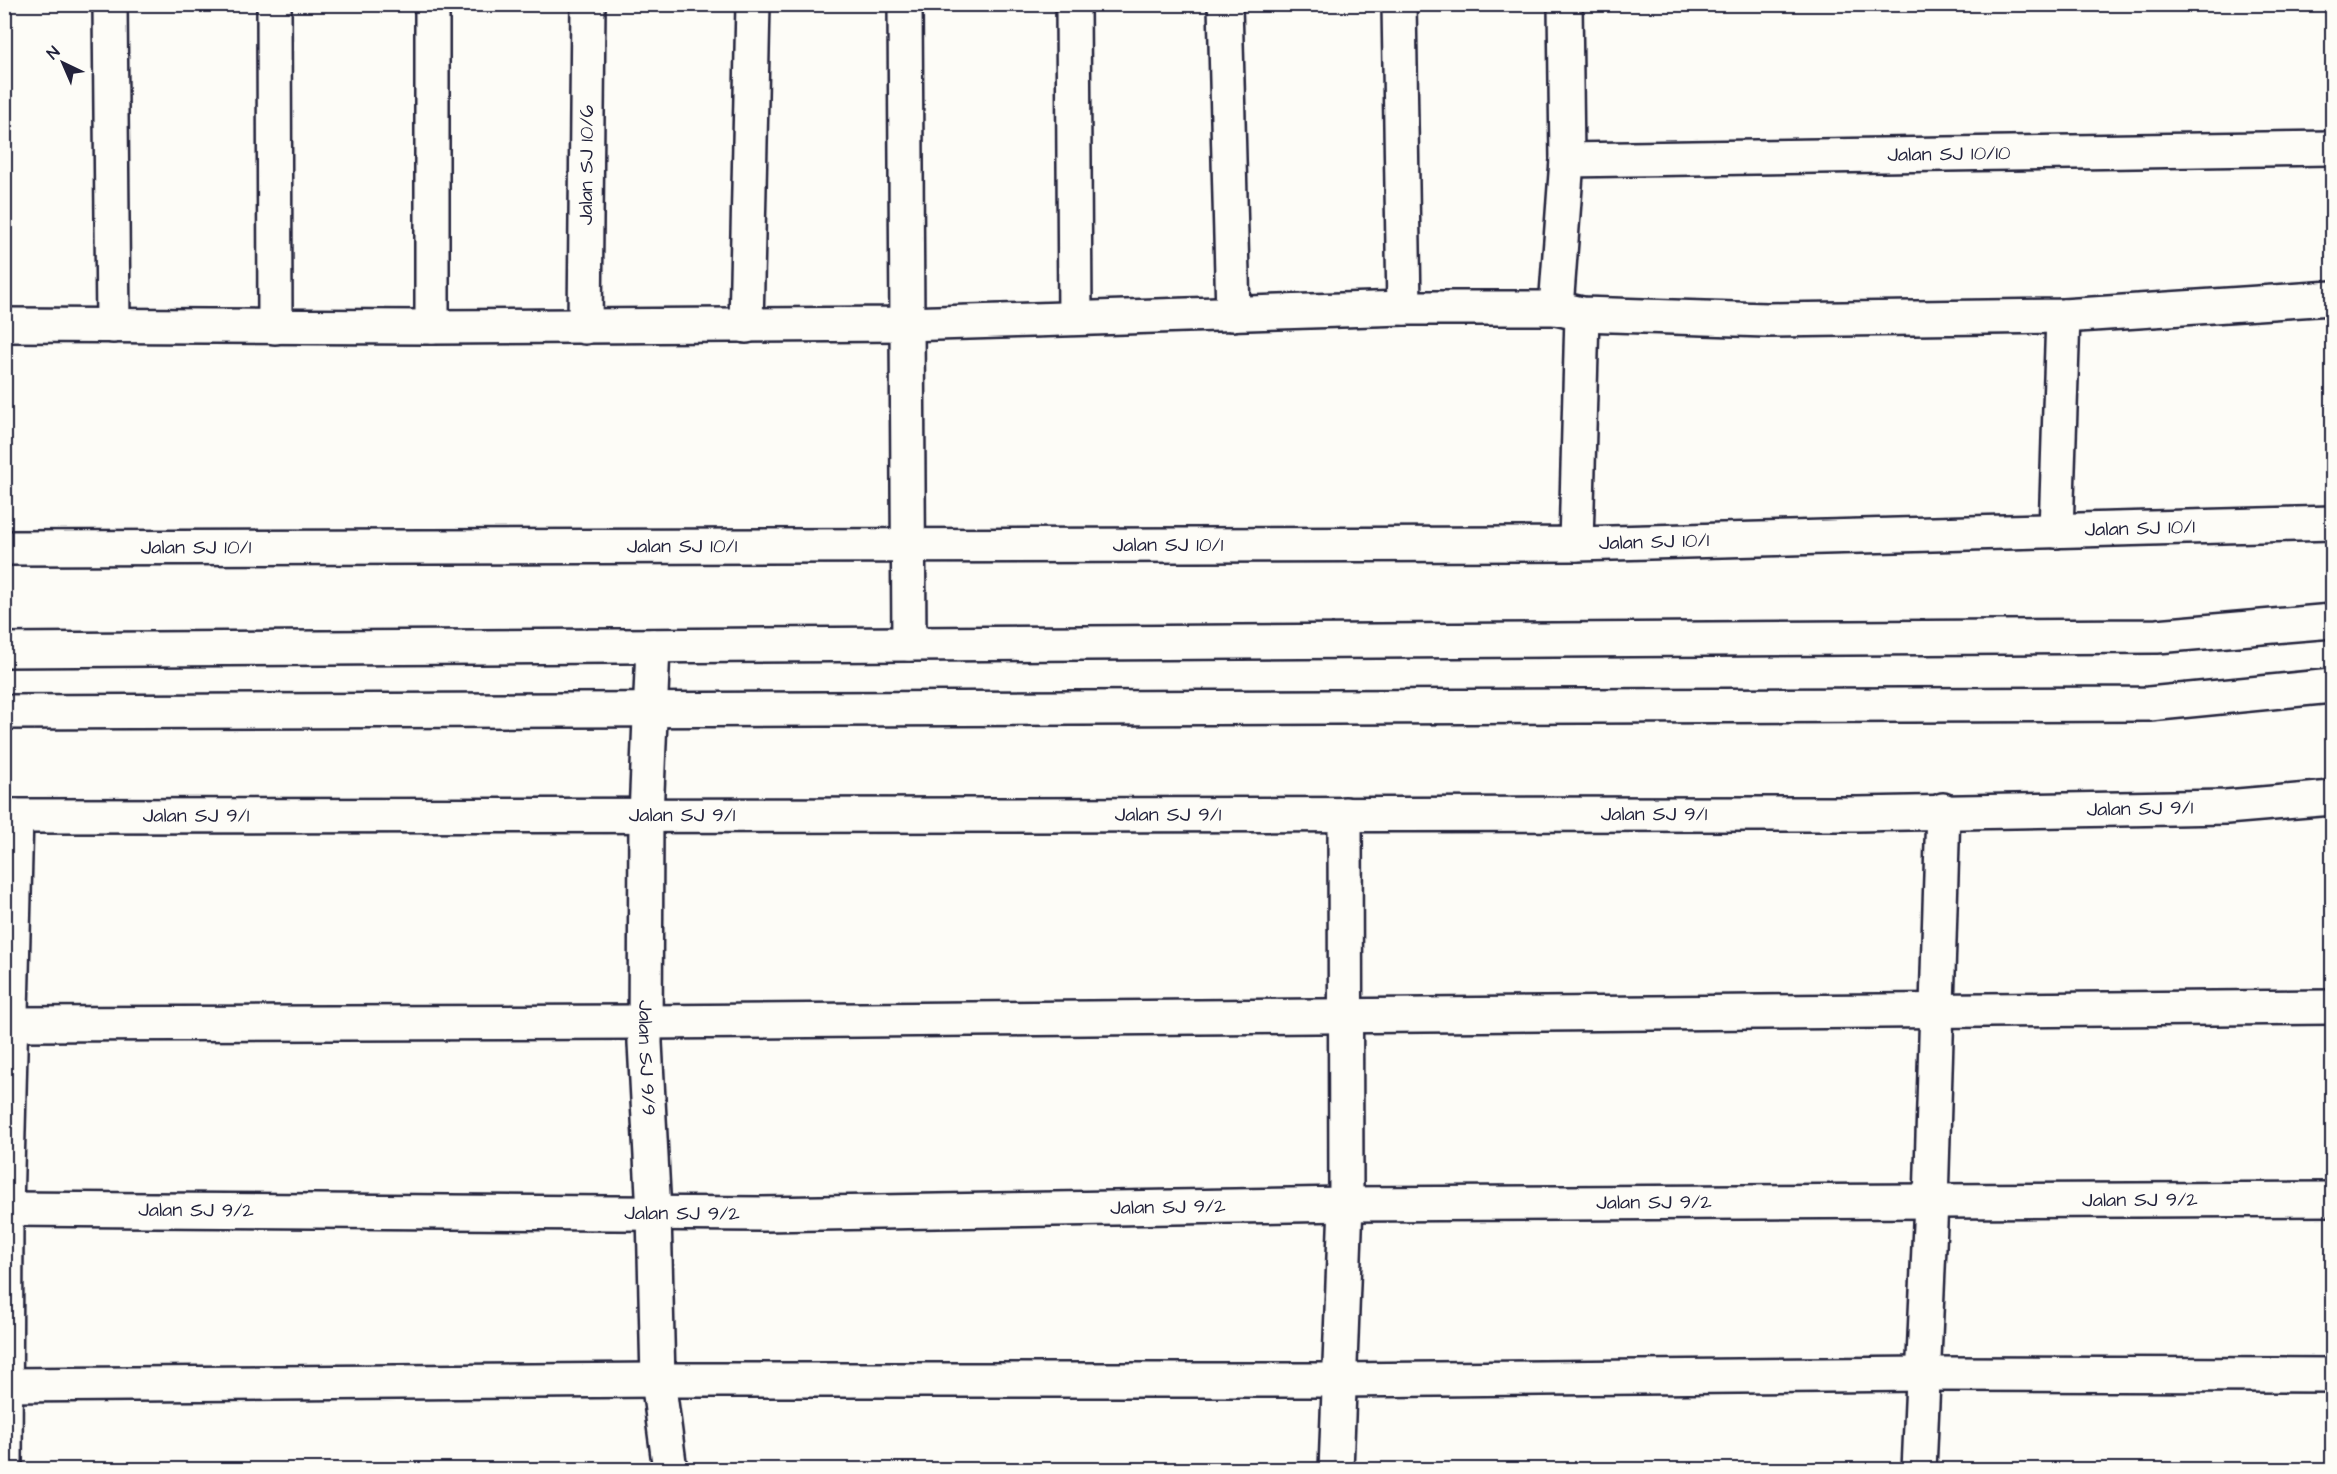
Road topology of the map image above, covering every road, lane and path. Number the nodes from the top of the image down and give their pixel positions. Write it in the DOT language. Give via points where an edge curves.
graph roads {
  1 [pos="110,4"];
  2 [pos="274,4"];
  3 [pos="432,4"];
  4 [pos="588,4"];
  5 [pos="753,4"];
  6 [pos="904,4"];
  7 [pos="1073,4"];
  8 [pos="1225,4"];
  9 [pos="1399,4"];
  10 [pos="1564,4"];
  11 [pos="2332,148"];
  12 [pos="1567,160"];
  13 [pos="2332,298"];
  14 [pos="1404,308"];
  15 [pos="1569,311"];
  16 [pos="1233,314"];
  17 [pos="2063,316"];
  18 [pos="1075,318"];
  19 [pos="905,324"];
  20 [pos="4,325"];
  21 [pos="113,326"];
  22 [pos="746,326"];
  23 [pos="275,327"];
  24 [pos="432,327"];
  25 [pos="585,327"];
  26 [pos="2332,523"];
  27 [pos="2056,531"];
  28 [pos="908,544"];
  29 [pos="1576,544"];
  30 [pos="4,548"];
  31 [pos="2332,621"];
  32 [pos="909,644"];
  33 [pos="653,646"];
  34 [pos="4,650"];
  35 [pos="2332,686"];
  36 [pos="649,710"];
  37 [pos="4,712"];
  38 [pos="2332,798"];
  39 [pos="1943,810"];
  40 [pos="1345,813"];
  41 [pos="10,816"];
  42 [pos="646,816"];
  43 [pos="2332,1007"];
  44 [pos="1938,1010"];
  45 [pos="1345,1015"];
  46 [pos="645,1023"];
  47 [pos="8,1024"];
  48 [pos="2332,1199"];
  49 [pos="1931,1202"];
  50 [pos="1346,1204"];
  51 [pos="5,1209"];
  52 [pos="654,1213"];
  53 [pos="1924,1374"];
  54 [pos="2332,1375"];
  55 [pos="657,1380"];
  56 [pos="1340,1380"];
  57 [pos="5,1385"];
  58 [pos="5,1470"];
  59 [pos="670,1470"];
  60 [pos="1336,1470"];
  61 [pos="1919,1470"];
  1 -- 21 [label="street"];
  2 -- 23 [label="street"];
  3 -- 24 [label="street"];
  4 -- 25 [label="street, Jalan SJ 10/6"];
  5 -- 22 [label="street"];
  6 -- 19 [label="street"];
  7 -- 18 [label="street"];
  8 -- 16 [label="street"];
  9 -- 14 [label="street"];
  10 -- 12 [label="street"];
  11 -- 12 [label="street, Jalan SJ 10/10"];
  12 -- 15 [label="street"];
  13 -- 17 [label="street"];
  14 -- 15 [label="street"];
  14 -- 16 [label="street"];
  15 -- 17 [label="street" via="1766,320"];
  15 -- 29 [label="street"];
  16 -- 18 [label="street"];
  17 -- 27 [label="street"];
  18 -- 19 [label="street"];
  19 -- 22 [label="street"];
  19 -- 28 [label="street"];
  20 -- 21 [label="street"];
  21 -- 23 [label="street"];
  22 -- 25 [label="street"];
  23 -- 24 [label="street"];
  24 -- 25 [label="street"];
  26 -- 27 [label="street, Jalan SJ 10/1"];
  27 -- 29 [label="street, Jalan SJ 10/1"];
  28 -- 29 [label="street, Jalan SJ 10/1"];
  28 -- 30 [label="street, Jalan SJ 10/1"];
  28 -- 32 [label="street"];
  31 -- 32 [label="street" via="2157,636"];
  32 -- 33 [label="street"];
  33 -- 34 [label="street"];
  33 -- 36 [label="street, Jalan SJ 9/9"];
  35 -- 36 [label="street" via="2149,704"];
  36 -- 37 [label="street"];
  36 -- 42 [label="street, Jalan SJ 9/9"];
  38 -- 39 [label="street, Jalan SJ 9/1" via="2226,807"];
  39 -- 40 [label="street, Jalan SJ 9/1" via="1857,814"];
  39 -- 44 [label="street"];
  40 -- 42 [label="street, Jalan SJ 9/1"];
  40 -- 45 [label="street"];
  41 -- 42 [label="street, Jalan SJ 9/1"];
  41 -- 47 [label="street"];
  42 -- 46 [label="street, Jalan SJ 9/9"];
  43 -- 44 [label="street"];
  44 -- 45 [label="street"];
  44 -- 49 [label="street"];
  45 -- 46 [label="street"];
  45 -- 50 [label="street"];
  46 -- 47 [label="street"];
  46 -- 52 [label="street, Jalan SJ 9/9"];
  47 -- 51 [label="street"];
  48 -- 49 [label="street, Jalan SJ 9/2"];
  49 -- 50 [label="street, Jalan SJ 9/2"];
  49 -- 53 [label="street"];
  50 -- 52 [label="street, Jalan SJ 9/2"];
  50 -- 56 [label="street"];
  51 -- 52 [label="street, Jalan SJ 9/2"];
  51 -- 57 [label="street"];
  52 -- 55 [label="street, Jalan SJ 9/9"];
  53 -- 54 [label="street"];
  53 -- 56 [label="street"];
  53 -- 61 [label="street"];
  55 -- 56 [label="street"];
  55 -- 57 [label="street"];
  55 -- 59 [label="street, Jalan SJ 9/9"];
  56 -- 60 [label="street"];
  57 -- 58 [label="street"];
}
